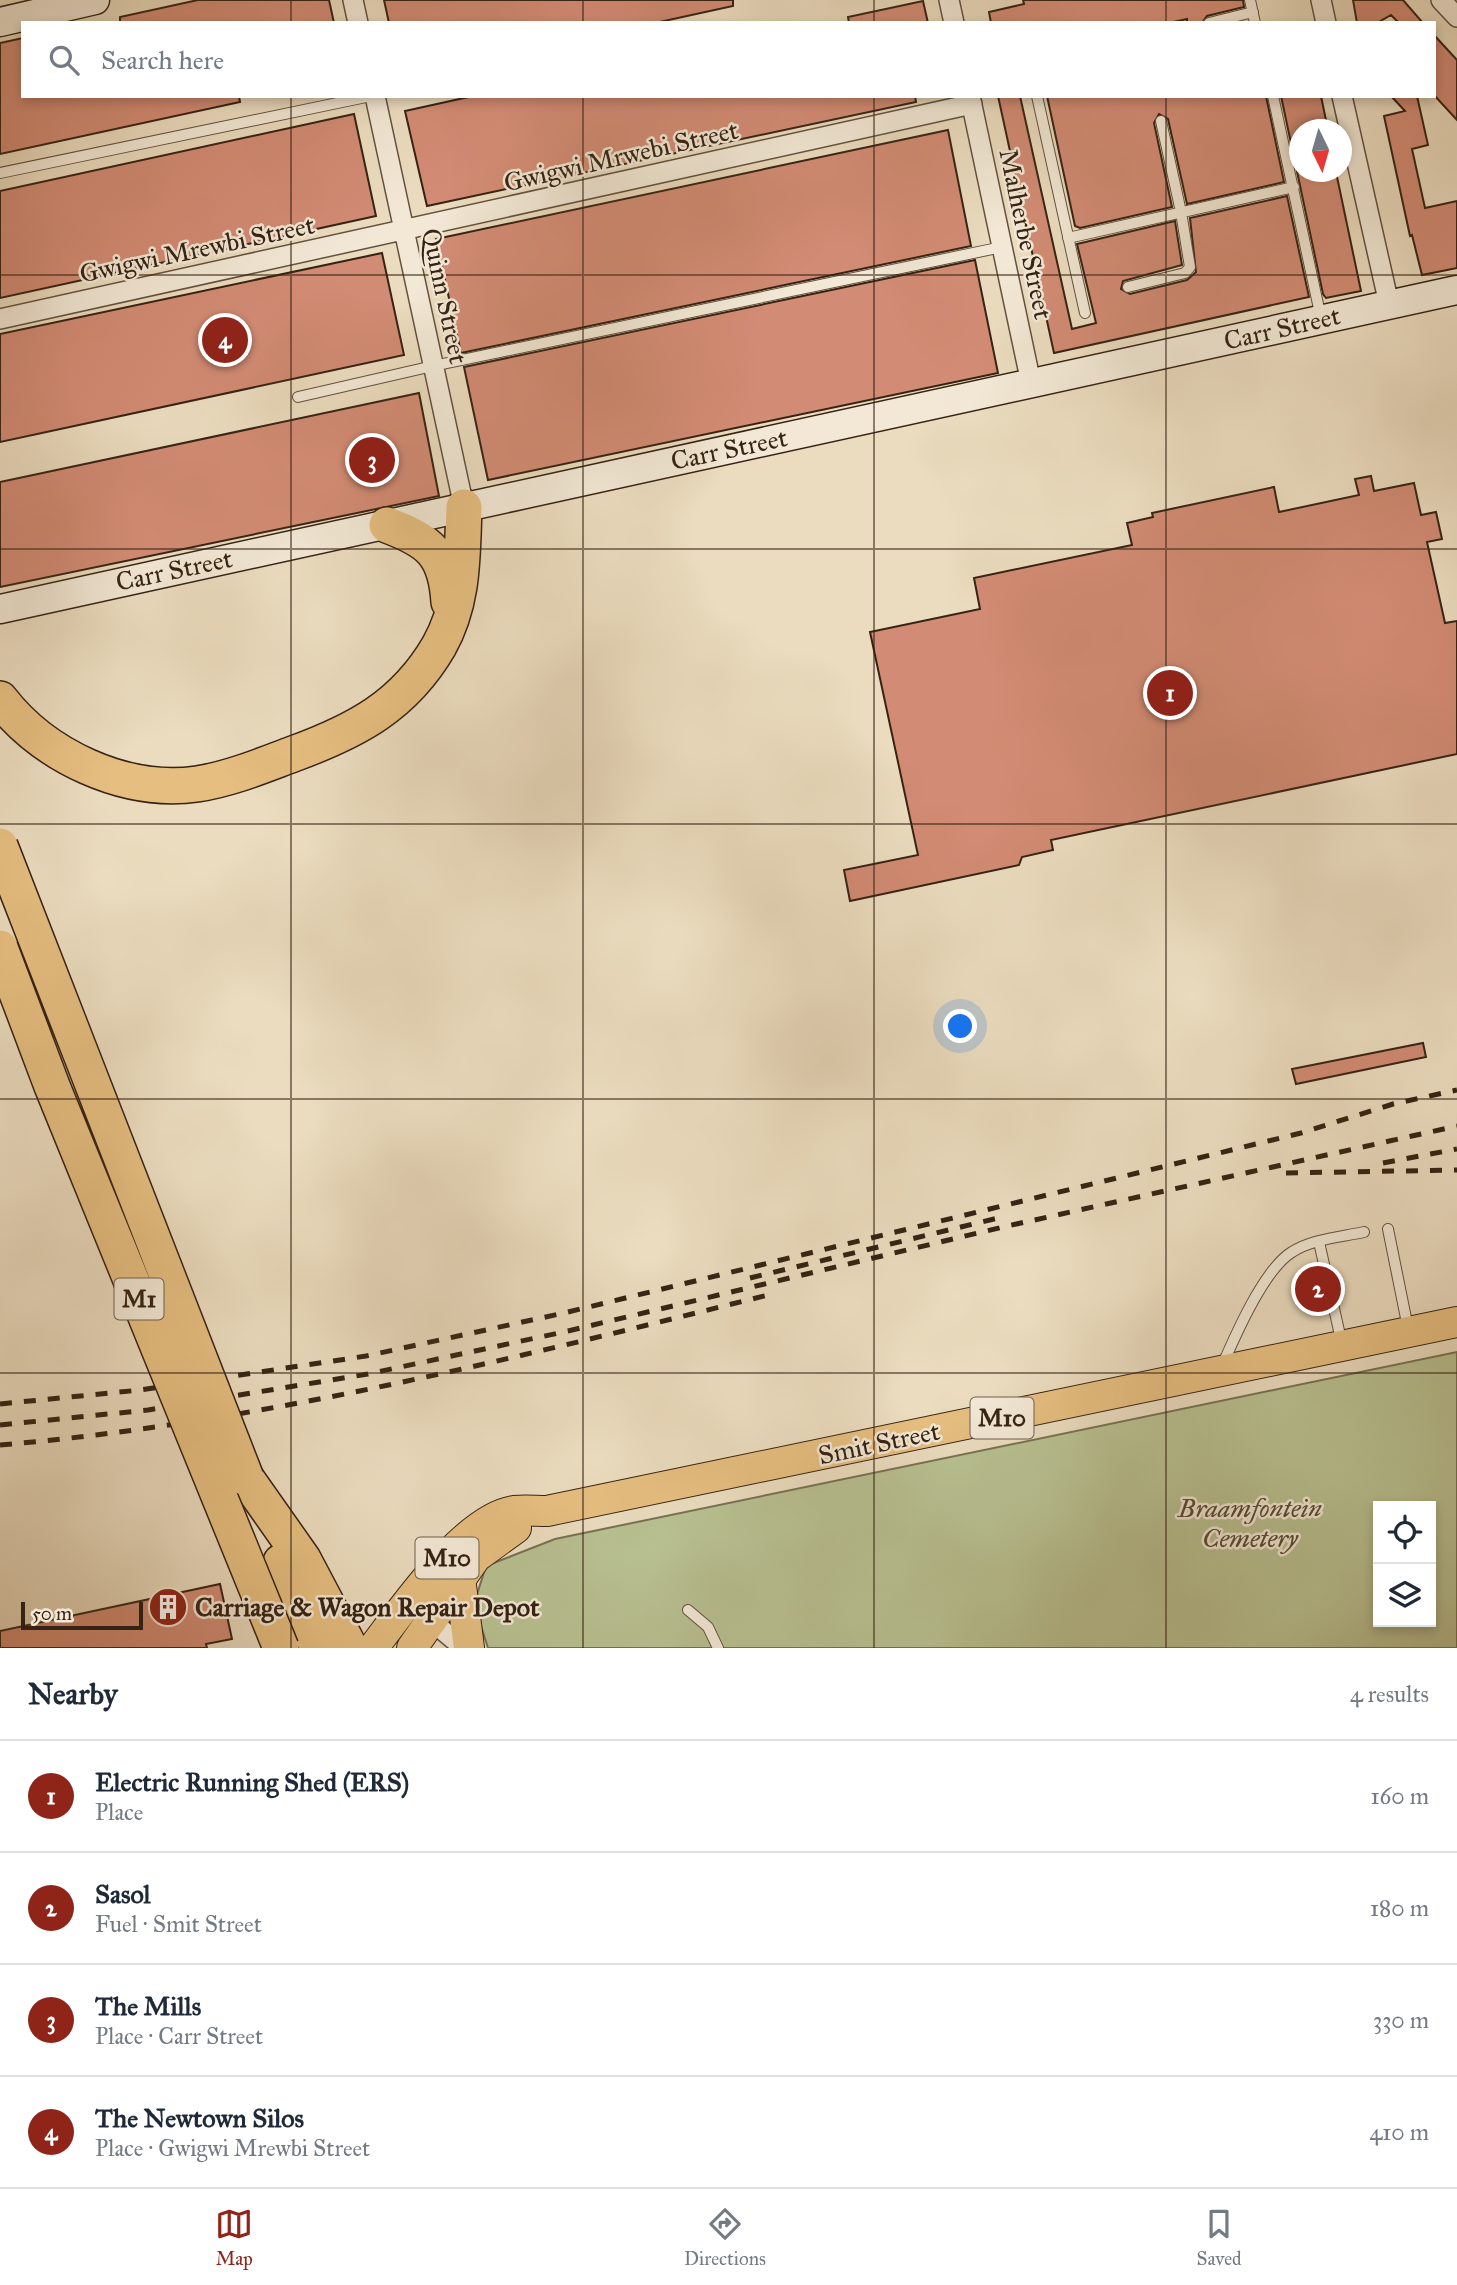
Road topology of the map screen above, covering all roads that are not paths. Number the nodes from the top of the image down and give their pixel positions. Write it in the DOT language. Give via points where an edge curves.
graph roads {
  1 [pos="95,0"];
  2 [pos="353,0"];
  3 [pos="949,0"];
  4 [pos="1250,0"];
  5 [pos="1322,0"];
  6 [pos="1441,0"];
  7 [pos="1253,12"];
  8 [pos="1457,17"];
  9 [pos="358,21"];
  10 [pos="954,21"];
  11 [pos="1217,21"];
  12 [pos="1255,21"];
  13 [pos="1326,21"];
  14 [pos="0,22"];
  15 [pos="363,98"];
  16 [pos="373,98"];
  17 [pos="1037,98"];
  18 [pos="1273,98"];
  19 [pos="1342,98"];
  20 [pos="971,100"];
  21 [pos="1161,121"];
  22 [pos="0,173"];
  23 [pos="1294,187"];
  24 [pos="1181,212"];
  25 [pos="404,231"];
  26 [pos="1068,238"];
  27 [pos="1002,247"];
  28 [pos="1128,287"];
  29 [pos="1457,289"];
  30 [pos="1388,298"];
  31 [pos="1085,313"];
  32 [pos="0,319"];
  33 [pos="1322,319"];
  34 [pos="433,366"];
  35 [pos="1031,383"];
  36 [pos="298,397"];
  37 [pos="464,507"];
  38 [pos="387,525"];
  39 [pos="0,609"];
  40 [pos="450,622"];
  41 [pos="0,699"];
  42 [pos="0,846"];
  43 [pos="0,948"];
  44 [pos="1388,1229"];
  45 [pos="1364,1231"];
  46 [pos="1318,1242"];
  47 [pos="1457,1322"];
  48 [pos="1408,1332"];
  49 [pos="1343,1347"];
  50 [pos="1219,1373"];
  51 [pos="246,1478"];
  52 [pos="547,1511"];
  53 [pos="460,1578"];
  54 [pos="688,1610"];
  55 [pos="416,1629"];
  56 [pos="281,1648"];
  57 [pos="318,1648"];
  58 [pos="350,1648"];
  59 [pos="373,1648"];
  60 [pos="467,1648"];
  61 [pos="718,1648"];
  1 -- 14 [label="street"];
  2 -- 9 [label="street"];
  3 -- 10 [label="street"];
  4 -- 7 [label="lane"];
  5 -- 13 [label="street"];
  6 -- 8 [label="street"];
  7 -- 11 [label="lane"];
  7 -- 12 [label="lane"];
  15 -- 22 [label="lane"];
  16 -- 25 [label="street, Quinn Street"];
  17 -- 26 [label="lane"];
  18 -- 23 [label="lane"];
  19 -- 30 [label="street"];
  20 -- 25 [label="street, Gwigwi Mrwebi Street"];
  20 -- 27 [label="street, Malherbe Street"];
  21 -- 24 [label="lane"];
  23 -- 24 [label="lane"];
  23 -- 33 [label="lane"];
  24 -- 26 [label="lane"];
  24 -- 28 [label="lane" via="1190,267"];
  25 -- 32 [label="street, Gwigwi Mrewbi Street"];
  25 -- 34 [label="street, Quinn Street"];
  26 -- 31 [label="lane"];
  27 -- 34 [label="lane"];
  27 -- 35 [label="street, Malherbe Street"];
  29 -- 30 [label="street, Carr Street"];
  30 -- 33 [label="street, Carr Street"];
  33 -- 35 [label="street, Carr Street"];
  34 -- 36 [label="lane"];
  34 -- 37 [label="street, Quinn Street"];
  35 -- 37 [label="street, Carr Street"];
  37 -- 38 [label="street, Carr Street"];
  37 -- 40 [label="highway" via="460,590"];
  38 -- 39 [label="street, Carr Street"];
  38 -- 40 [label="highway" via="414,536 438,556 447,576"];
  40 -- 41 [label="highway" via="426,664 390,706 320,744 246,772 193,784 163,785 111,776 69,758 31,732"];
  42 -- 51 [label="highway, M1, bridge"];
  43 -- 56 [label="highway, M1, bridge"];
  44 -- 48 [label="lane"];
  45 -- 46 [label="lane"];
  46 -- 49 [label="lane"];
  46 -- 50 [label="lane" via="1289,1253 1266,1283 1244,1315"];
  47 -- 48 [label="main road, Smit Street / M10"];
  48 -- 49 [label="main road, Smit Street / M10"];
  49 -- 50 [label="main road, Smit Street / M10"];
  50 -- 52 [label="main road, Smit Street / M10"];
  51 -- 57 [label="highway, M1"];
  51 -- 58 [label="highway" via="303,1559"];
  52 -- 53 [label="main road, Smit Street / M10" via="498,1539"];
  52 -- 55 [label="main road, Smit Street / M10" via="514,1511 465,1537"];
  53 -- 55 [label="main road, Smit Street / M10"];
  53 -- 60 [label="main road"];
  54 -- 61 [label="lane" via="708,1627"];
  55 -- 59 [label="main road, Smit Street / M10"];
  55 -- 60 [label="street"];
}
